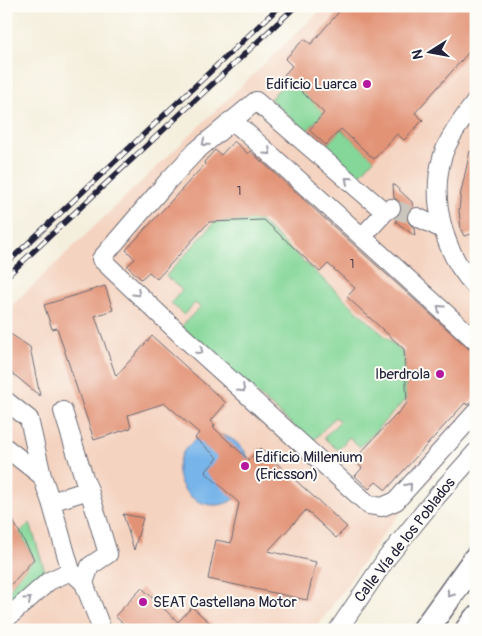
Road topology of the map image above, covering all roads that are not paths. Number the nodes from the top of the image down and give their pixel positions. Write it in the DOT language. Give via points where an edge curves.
graph roads {
  1 [pos="476,101"];
  2 [pos="230,121"];
  3 [pos="417,217"];
  4 [pos="442,229"];
  5 [pos="362,237"];
  6 [pos="476,287"];
  7 [pos="476,341"];
  8 [pos="6,401"];
  9 [pos="63,411"];
  10 [pos="476,412"];
  11 [pos="6,448"];
  12 [pos="476,452"];
  13 [pos="42,476"];
  14 [pos="90,490"];
  15 [pos="51,502"];
  16 [pos="476,559"];
  17 [pos="71,571"];
  18 [pos="84,583"];
  19 [pos="6,619"];
  20 [pos="476,620"];
  21 [pos="102,630"];
  22 [pos="338,630"];
  23 [pos="425,630"];
  24 [pos="468,630"];
  1 -- 4 [label="street" via="443,156 438,185"];
  2 -- 5 [label="street, one-way"];
  5 -- 2 [label="street, one-way" via="388,210 256,100"];
  2 -- 10 [label="street, one-way" via="167,182 101,260 369,505 382,507 396,501"];
  3 -- 4 [label="street"];
  4 -- 6 [label="street" via="455,257"];
  7 -- 5 [label="street, one-way"];
  8 -- 13 [label="street" via="29,419"];
  9 -- 14 [label="street"];
  11 -- 13 [label="street"];
  12 -- 22 [label="street, Calle Vía de los Poblados" via="386,560"];
  13 -- 15 [label="street"];
  14 -- 15 [label="street"];
  14 -- 18 [label="street" via="108,554 90,566"];
  15 -- 17 [label="street"];
  16 -- 23 [label="highway, one-way"];
  17 -- 18 [label="street"];
  19 -- 17 [label="street, one-way" via="49,581"];
  18 -- 21 [label="street"];
  20 -- 24 [label="highway"];
}
